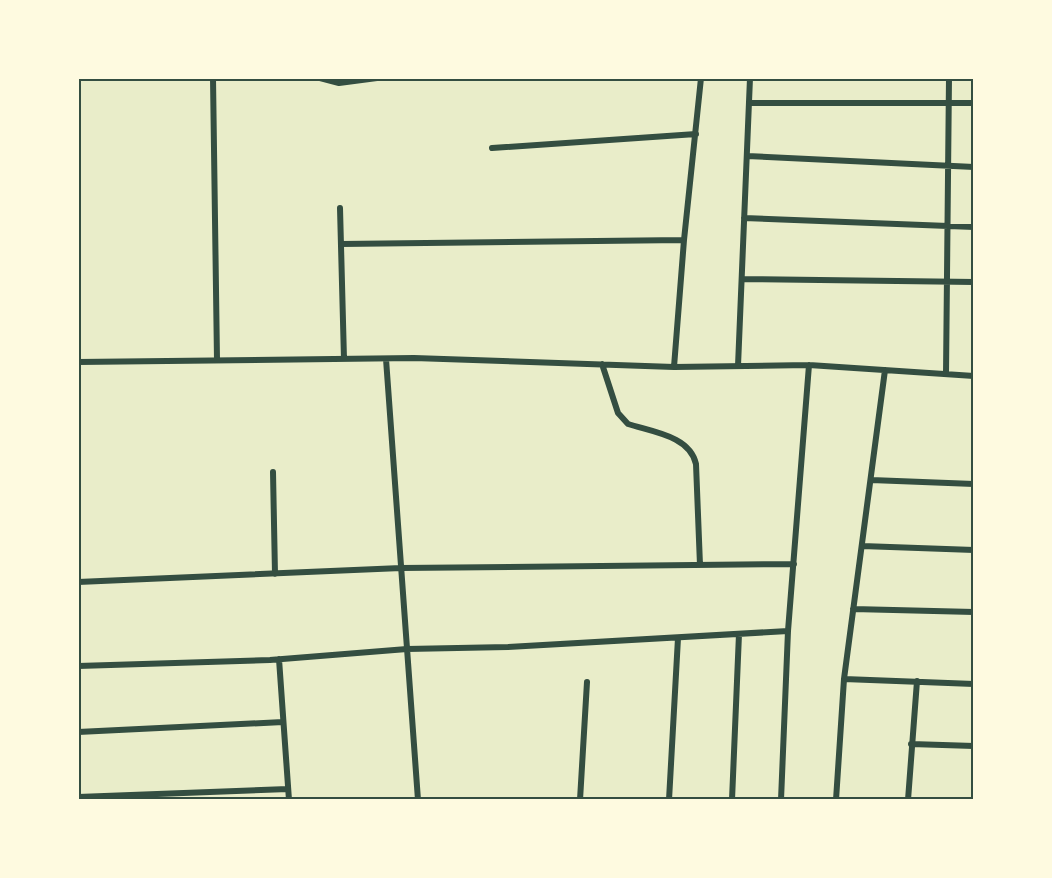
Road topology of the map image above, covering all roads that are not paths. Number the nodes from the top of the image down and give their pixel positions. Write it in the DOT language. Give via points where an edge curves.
graph roads {
  1 [pos="213,78"];
  2 [pos="320,78"];
  3 [pos="377,78"];
  4 [pos="701,78"];
  5 [pos="750,78"];
  6 [pos="949,78"];
  7 [pos="749,103"];
  8 [pos="948,103"];
  9 [pos="974,103"];
  10 [pos="696,134"];
  11 [pos="492,148"];
  12 [pos="747,156"];
  13 [pos="948,166"];
  14 [pos="974,167"];
  15 [pos="340,208"];
  16 [pos="744,218"];
  17 [pos="947,227"];
  18 [pos="974,227"];
  19 [pos="684,240"];
  20 [pos="341,244"];
  21 [pos="742,279"];
  22 [pos="947,281"];
  23 [pos="974,282"];
  24 [pos="344,359"];
  25 [pos="386,359"];
  26 [pos="217,360"];
  27 [pos="78,362"];
  28 [pos="602,364"];
  29 [pos="809,365"];
  30 [pos="738,366"];
  31 [pos="674,367"];
  32 [pos="885,370"];
  33 [pos="946,374"];
  34 [pos="974,376"];
  35 [pos="273,472"];
  36 [pos="871,480"];
  37 [pos="974,484"];
  38 [pos="862,546"];
  39 [pos="974,550"];
  40 [pos="794,564"];
  41 [pos="700,565"];
  42 [pos="401,568"];
  43 [pos="274,574"];
  44 [pos="78,582"];
  45 [pos="854,609"];
  46 [pos="974,612"];
  47 [pos="788,631"];
  48 [pos="739,634"];
  49 [pos="678,638"];
  50 [pos="407,649"];
  51 [pos="279,659"];
  52 [pos="78,666"];
  53 [pos="844,679"];
  54 [pos="917,681"];
  55 [pos="587,682"];
  56 [pos="974,684"];
  57 [pos="283,722"];
  58 [pos="78,732"];
  59 [pos="911,744"];
  60 [pos="974,746"];
  61 [pos="288,789"];
  62 [pos="78,797"];
  63 [pos="289,800"];
  64 [pos="418,800"];
  65 [pos="580,800"];
  66 [pos="669,800"];
  67 [pos="732,800"];
  68 [pos="781,800"];
  69 [pos="836,800"];
  70 [pos="908,800"];
  1 -- 26 [label="street"];
  2 -- 3 [label="street" via="339,82"];
  4 -- 10 [label="street"];
  5 -- 7 [label="street"];
  6 -- 8 [label="street"];
  7 -- 8 [label="street"];
  7 -- 12 [label="street"];
  8 -- 9 [label="street"];
  8 -- 13 [label="street"];
  10 -- 11 [label="street"];
  10 -- 19 [label="street"];
  12 -- 13 [label="street"];
  12 -- 16 [label="street"];
  13 -- 14 [label="street"];
  13 -- 17 [label="street"];
  15 -- 20 [label="street"];
  16 -- 17 [label="street"];
  16 -- 21 [label="street"];
  17 -- 18 [label="street"];
  17 -- 22 [label="street"];
  19 -- 20 [label="street"];
  19 -- 31 [label="street"];
  20 -- 24 [label="street"];
  21 -- 22 [label="street"];
  21 -- 30 [label="street"];
  22 -- 23 [label="street"];
  22 -- 33 [label="street"];
  24 -- 25 [label="street"];
  24 -- 26 [label="street"];
  25 -- 28 [label="street"];
  25 -- 42 [label="street"];
  26 -- 27 [label="street"];
  28 -- 31 [label="street"];
  28 -- 41 [label="street" via="623,420 679,441 694,454"];
  29 -- 30 [label="street"];
  29 -- 32 [label="street"];
  29 -- 40 [label="street"];
  30 -- 31 [label="street"];
  32 -- 33 [label="street"];
  32 -- 36 [label="street"];
  33 -- 34 [label="street"];
  35 -- 43 [label="street"];
  36 -- 37 [label="street"];
  36 -- 38 [label="street"];
  38 -- 39 [label="street"];
  38 -- 45 [label="street"];
  40 -- 41 [label="street"];
  40 -- 47 [label="street"];
  41 -- 42 [label="street"];
  42 -- 43 [label="street"];
  42 -- 50 [label="street"];
  43 -- 44 [label="street"];
  45 -- 46 [label="street"];
  45 -- 53 [label="street"];
  47 -- 48 [label="street"];
  47 -- 68 [label="street"];
  48 -- 49 [label="street"];
  48 -- 67 [label="street"];
  49 -- 50 [label="street"];
  49 -- 66 [label="street"];
  50 -- 51 [label="street"];
  50 -- 64 [label="street"];
  51 -- 52 [label="street"];
  51 -- 57 [label="street"];
  53 -- 54 [label="street"];
  53 -- 69 [label="street"];
  54 -- 56 [label="street"];
  54 -- 59 [label="street"];
  55 -- 65 [label="street"];
  57 -- 58 [label="street"];
  57 -- 61 [label="street"];
  59 -- 60 [label="street"];
  59 -- 70 [label="street"];
  61 -- 62 [label="street"];
  61 -- 63 [label="street"];
}
